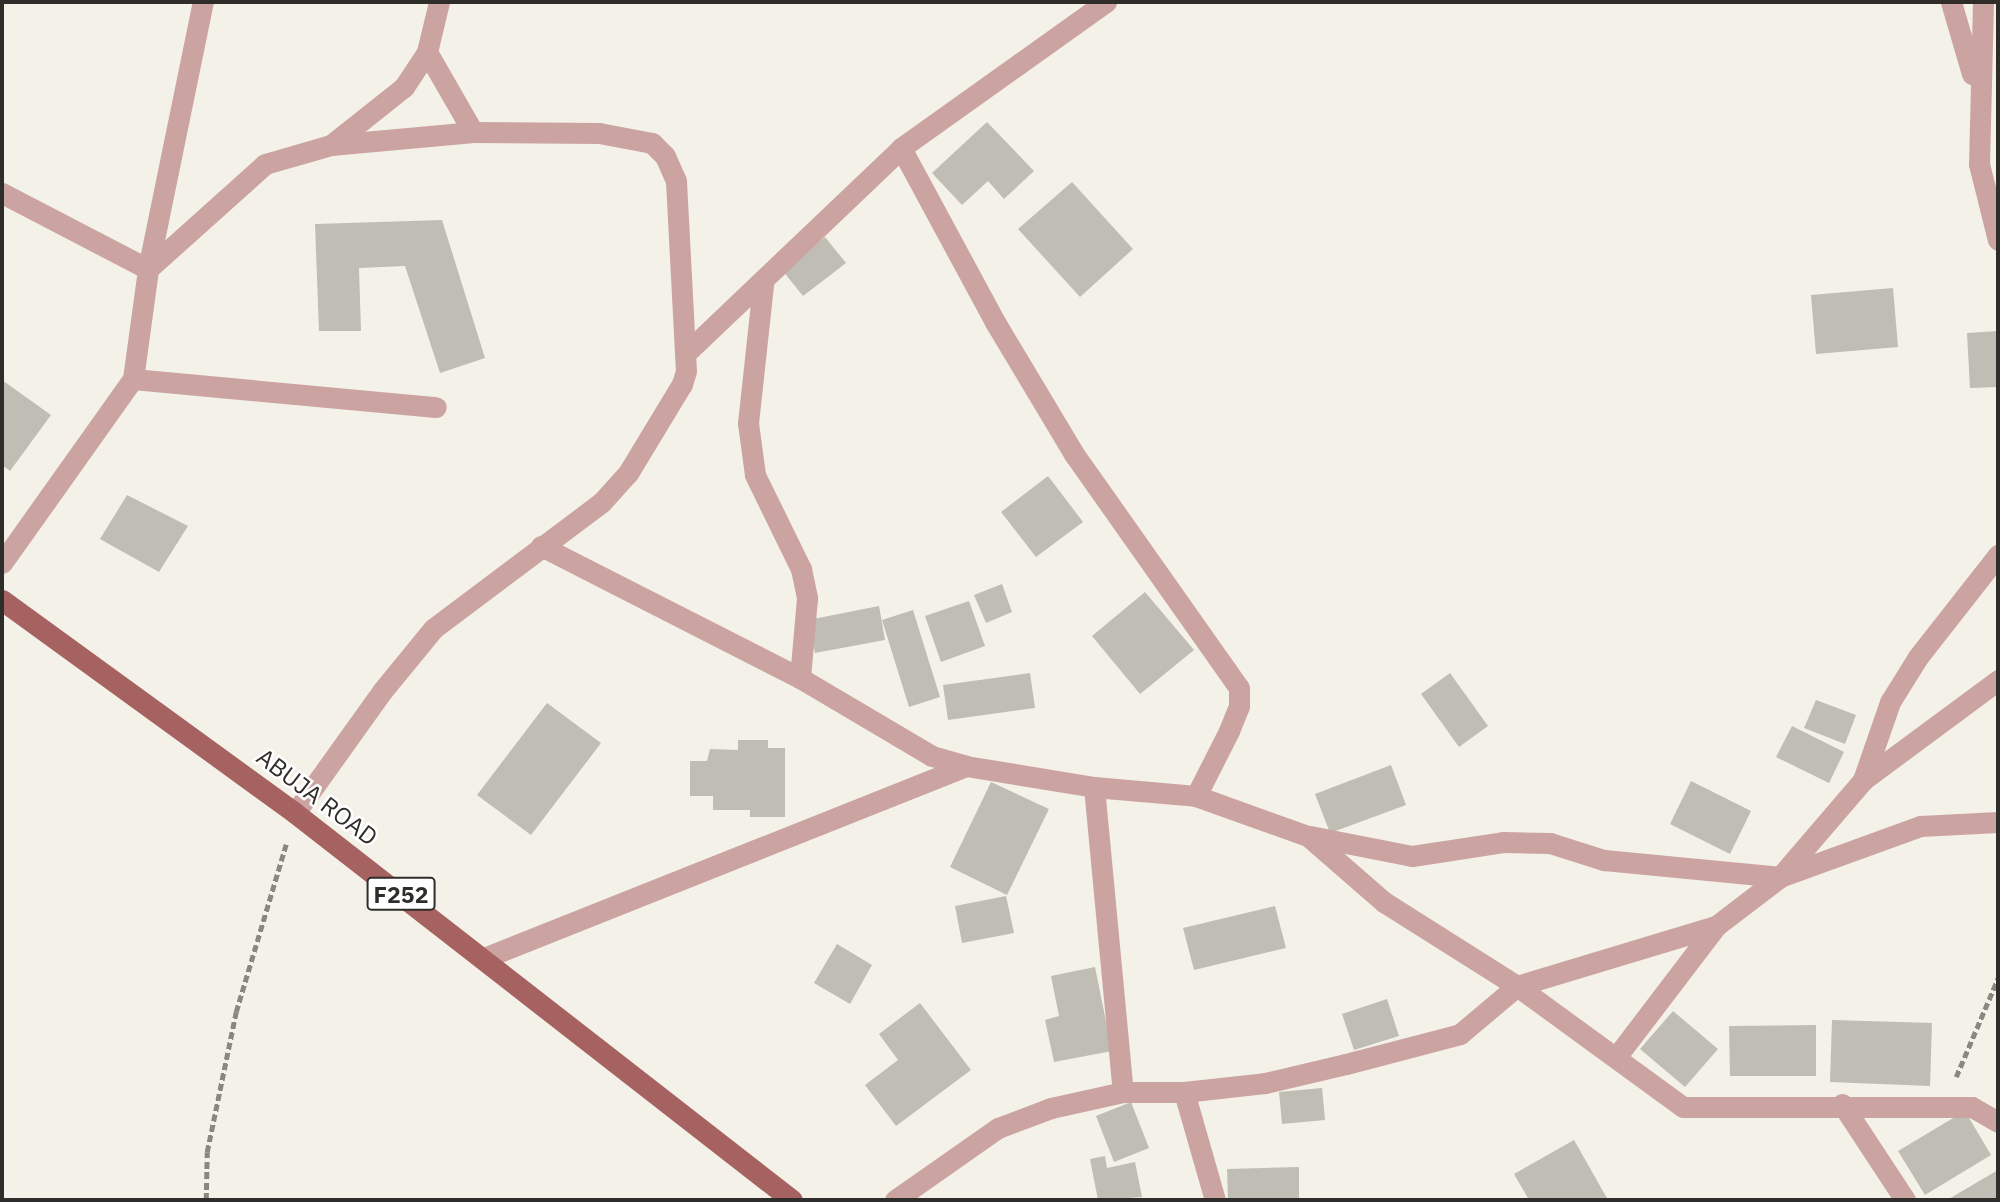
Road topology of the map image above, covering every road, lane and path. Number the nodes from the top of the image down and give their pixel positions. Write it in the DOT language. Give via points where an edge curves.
graph roads {
  1 [pos="203,2"];
  2 [pos="439,2"];
  3 [pos="1106,2"];
  4 [pos="1951,2"];
  5 [pos="1983,2"];
  6 [pos="427,51"];
  7 [pos="1979,96"];
  8 [pos="472,132"];
  9 [pos="331,145"];
  10 [pos="901,148"];
  11 [pos="2,192"];
  12 [pos="1998,240"];
  13 [pos="148,269"];
  14 [pos="763,285"];
  15 [pos="685,354"];
  16 [pos="133,379"];
  17 [pos="436,407"];
  18 [pos="541,546"];
  19 [pos="1998,555"];
  20 [pos="2,563"];
  21 [pos="2,600"];
  22 [pos="800,678"];
  23 [pos="1998,680"];
  24 [pos="965,766"];
  25 [pos="1863,780"];
  26 [pos="1094,787"];
  27 [pos="1196,796"];
  28 [pos="295,813"];
  29 [pos="1998,822"];
  30 [pos="1308,836"];
  31 [pos="1780,877"];
  32 [pos="1716,926"];
  33 [pos="484,958"];
  34 [pos="1998,978"];
  35 [pos="1517,986"];
  36 [pos="1617,1056"];
  37 [pos="1123,1092"];
  38 [pos="1184,1092"];
  39 [pos="1842,1104"];
  40 [pos="1944,1107"];
  41 [pos="1998,1122"];
  42 [pos="206,1200"];
  43 [pos="792,1200"];
  44 [pos="895,1200"];
  45 [pos="1215,1200"];
  46 [pos="1905,1200"];
  1 -- 13 [label="street"];
  2 -- 6 [label="street"];
  3 -- 10 [label="street"];
  4 -- 7 [label="street"];
  5 -- 7 [label="street"];
  6 -- 8 [label="street"];
  6 -- 9 [label="street" via="404,87"];
  7 -- 12 [label="street" via="1979,164"];
  8 -- 9 [label="street"];
  8 -- 15 [label="street" via="599,133 652,143 676,181"];
  9 -- 13 [label="street" via="265,164"];
  10 -- 14 [label="street"];
  10 -- 27 [label="street" via="995,322 1074,454 1239,688 1234,719"];
  11 -- 13 [label="street"];
  13 -- 16 [label="street"];
  14 -- 15 [label="street"];
  14 -- 22 [label="street" via="748,423 754,475 801,569 807,598"];
  15 -- 18 [label="street" via="682,384 628,473 603,502"];
  16 -- 17 [label="street"];
  16 -- 20 [label="street"];
  18 -- 22 [label="street"];
  18 -- 28 [label="street" via="433,629"];
  19 -- 25 [label="street" via="1918,657 1890,702"];
  21 -- 28 [label="main road, ABUJA ROAD / F252"];
  22 -- 24 [label="street" via="932,755"];
  23 -- 25 [label="street"];
  24 -- 26 [label="street"];
  24 -- 33 [label="street"];
  25 -- 31 [label="street"];
  26 -- 27 [label="street"];
  26 -- 37 [label="street"];
  27 -- 30 [label="street"];
  28 -- 33 [label="main road, ABUJA ROAD / F252"];
  28 -- 42 [label="path" via="236,1013 207,1152"];
  29 -- 31 [label="street" via="1920,826"];
  30 -- 31 [label="street" via="1412,856 1503,842 1550,843 1604,860"];
  30 -- 35 [label="street" via="1384,902"];
  31 -- 32 [label="street"];
  32 -- 35 [label="street"];
  32 -- 36 [label="street"];
  33 -- 43 [label="main road, ABUJA ROAD / F252"];
  34 -- 40 [label="path"];
  35 -- 36 [label="street"];
  35 -- 38 [label="street" via="1460,1034 1265,1083"];
  36 -- 39 [label="street" via="1684,1107"];
  37 -- 38 [label="street"];
  37 -- 44 [label="street" via="1051,1108 998,1128"];
  38 -- 45 [label="street"];
  39 -- 40 [label="street"];
  39 -- 46 [label="street"];
  40 -- 41 [label="street" via="1972,1107"];
}
